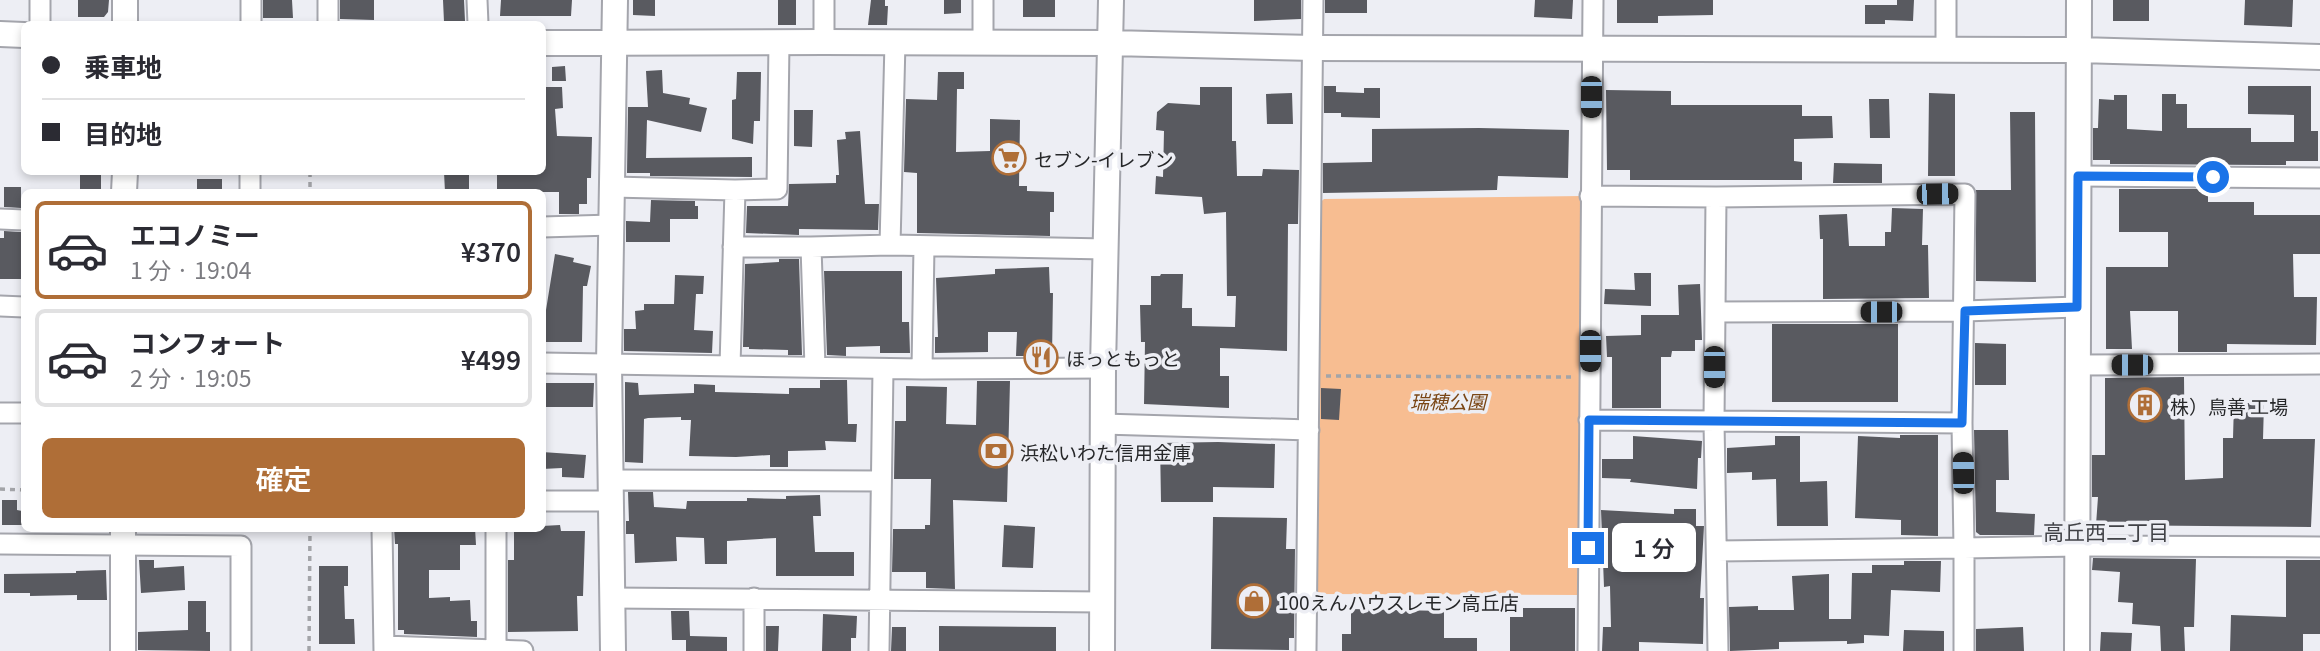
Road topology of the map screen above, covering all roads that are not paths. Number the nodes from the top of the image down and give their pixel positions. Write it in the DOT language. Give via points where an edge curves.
graph roads {
  1 [pos="40,0"];
  2 [pos="125,0"];
  3 [pos="251,0"];
  4 [pos="328,0"];
  5 [pos="477,0"];
  6 [pos="615,0"];
  7 [pos="824,0"];
  8 [pos="983,0"];
  9 [pos="1111,0"];
  10 [pos="1313,0"];
  11 [pos="1592,0"];
  12 [pos="1946,0"];
  13 [pos="2079,0"];
  14 [pos="40,21"];
  15 [pos="125,21"];
  16 [pos="251,21"];
  17 [pos="328,21"];
  18 [pos="478,21"];
  19 [pos="0,34"];
  20 [pos="21,35"];
  21 [pos="824,42"];
  22 [pos="546,43"];
  23 [pos="615,43"];
  24 [pos="779,43"];
  25 [pos="895,43"];
  26 [pos="1111,43"];
  27 [pos="983,44"];
  28 [pos="1314,48"];
  29 [pos="1592,48"];
  30 [pos="2079,50"];
  31 [pos="1946,51"];
  32 [pos="2320,57"];
  33 [pos="2078,176"];
  34 [pos="2320,178"];
  35 [pos="613,187"];
  36 [pos="735,190"];
  37 [pos="1590,196"];
  38 [pos="1716,197"];
  39 [pos="0,219"];
  40 [pos="21,219"];
  41 [pos="612,225"];
  42 [pos="546,227"];
  43 [pos="890,245"];
  44 [pos="924,246"];
  45 [pos="733,247"];
  46 [pos="811,247"];
  47 [pos="1106,249"];
  48 [pos="0,306"];
  49 [pos="21,307"];
  50 [pos="2077,307"];
  51 [pos="1965,311"];
  52 [pos="1715,312"];
  53 [pos="546,363"];
  54 [pos="609,364"];
  55 [pos="2320,364"];
  56 [pos="2078,365"];
  57 [pos="730,366"];
  58 [pos="815,368"];
  59 [pos="1103,368"];
  60 [pos="883,369"];
  61 [pos="922,369"];
  62 [pos="0,413"];
  63 [pos="21,413"];
  64 [pos="1589,420"];
  65 [pos="1714,422"];
  66 [pos="1962,423"];
  67 [pos="1103,424"];
  68 [pos="1309,430"];
  69 [pos="881,481"];
  70 [pos="611,490"];
  71 [pos="546,500"];
  72 [pos="382,532"];
  73 [pos="496,532"];
  74 [pos="123,537"];
  75 [pos="0,544"];
  76 [pos="2078,546"];
  77 [pos="2320,547"];
  78 [pos="1964,548"];
  79 [pos="1717,551"];
  80 [pos="611,598"];
  81 [pos="754,598"];
  82 [pos="880,601"];
  83 [pos="1102,602"];
  84 [pos="384,649"];
  85 [pos="122,651"];
  86 [pos="241,651"];
  87 [pos="496,651"];
  88 [pos="523,651"];
  89 [pos="613,651"];
  90 [pos="754,651"];
  91 [pos="879,651"];
  92 [pos="1102,651"];
  93 [pos="1307,651"];
  94 [pos="1588,651"];
  95 [pos="1718,651"];
  96 [pos="1964,651"];
  97 [pos="2077,651"];
  1 -- 14 [label="street"];
  2 -- 15 [label="street"];
  3 -- 16 [label="street"];
  4 -- 17 [label="street"];
  5 -- 18 [label="street"];
  6 -- 23 [label="street"];
  7 -- 21 [label="street"];
  8 -- 27 [label="street"];
  9 -- 26 [label="street"];
  10 -- 28 [label="street"];
  11 -- 29 [label="street"];
  12 -- 31 [label="street"];
  13 -- 30 [label="street"];
  19 -- 20 [label="street"];
  21 -- 24 [label="street"];
  21 -- 25 [label="street"];
  22 -- 23 [label="street"];
  23 -- 24 [label="street"];
  23 -- 35 [label="street"];
  24 -- 36 [label="street" via="777,189"];
  25 -- 27 [label="street"];
  25 -- 43 [label="street"];
  26 -- 27 [label="street"];
  26 -- 28 [label="street"];
  26 -- 47 [label="street"];
  28 -- 29 [label="street"];
  28 -- 68 [label="street"];
  29 -- 31 [label="street"];
  29 -- 37 [label="street"];
  30 -- 31 [label="street"];
  30 -- 32 [label="street"];
  30 -- 33 [label="street"];
  33 -- 34 [label="street"];
  33 -- 50 [label="street"];
  35 -- 36 [label="street"];
  35 -- 41 [label="street"];
  36 -- 45 [label="street"];
  37 -- 38 [label="street"];
  37 -- 64 [label="street"];
  38 -- 51 [label="street" via="1965,194"];
  38 -- 52 [label="street"];
  39 -- 40 [label="street"];
  41 -- 42 [label="street"];
  41 -- 54 [label="street"];
  43 -- 44 [label="street"];
  43 -- 46 [label="street"];
  44 -- 47 [label="street"];
  44 -- 61 [label="street"];
  45 -- 46 [label="street"];
  45 -- 57 [label="street"];
  46 -- 58 [label="street"];
  47 -- 59 [label="street"];
  48 -- 49 [label="street"];
  50 -- 51 [label="street"];
  50 -- 56 [label="street"];
  51 -- 52 [label="street"];
  51 -- 66 [label="street"];
  52 -- 65 [label="street"];
  53 -- 54 [label="street"];
  54 -- 57 [label="street"];
  54 -- 70 [label="street"];
  55 -- 56 [label="street"];
  56 -- 76 [label="street"];
  57 -- 58 [label="street"];
  58 -- 60 [label="street"];
  59 -- 61 [label="street"];
  59 -- 67 [label="street"];
  60 -- 61 [label="street"];
  60 -- 69 [label="street"];
  62 -- 63 [label="street"];
  64 -- 65 [label="street"];
  64 -- 94 [label="street"];
  65 -- 66 [label="street"];
  65 -- 79 [label="street"];
  66 -- 78 [label="street"];
  67 -- 68 [label="street"];
  67 -- 83 [label="street"];
  68 -- 93 [label="street"];
  69 -- 70 [label="street"];
  69 -- 82 [label="street"];
  70 -- 71 [label="street"];
  70 -- 80 [label="street"];
  72 -- 84 [label="street"];
  73 -- 87 [label="street"];
  74 -- 75 [label="street"];
  74 -- 85 [label="street"];
  74 -- 86 [label="street" via="241,546"];
  76 -- 77 [label="street"];
  76 -- 78 [label="street"];
  76 -- 97 [label="street"];
  78 -- 79 [label="street"];
  78 -- 96 [label="street"];
  79 -- 95 [label="street"];
  80 -- 81 [label="street"];
  80 -- 89 [label="street"];
  81 -- 82 [label="street"];
  81 -- 90 [label="street"];
  82 -- 83 [label="street"];
  82 -- 91 [label="street"];
  83 -- 92 [label="street"];
  84 -- 87 [label="street"];
  87 -- 88 [label="street"];
}
